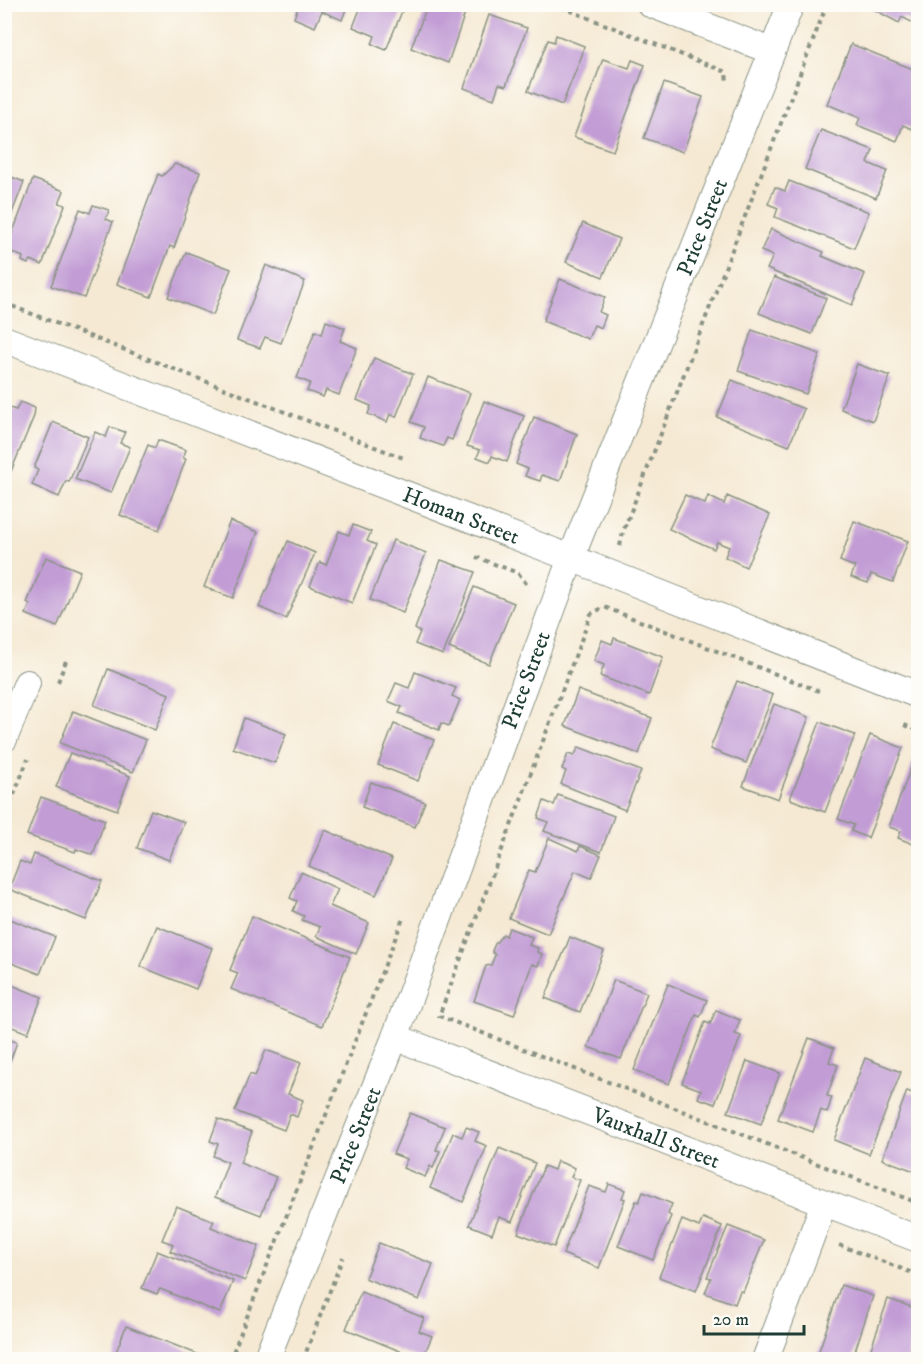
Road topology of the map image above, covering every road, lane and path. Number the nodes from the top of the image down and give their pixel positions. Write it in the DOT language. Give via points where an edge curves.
graph roads {
  1 [pos="554,4"];
  2 [pos="650,4"];
  3 [pos="791,4"];
  4 [pos="827,4"];
  5 [pos="771,51"];
  6 [pos="728,95"];
  7 [pos="4,303"];
  8 [pos="4,339"];
  9 [pos="409,460"];
  10 [pos="620,547"];
  11 [pos="475,556"];
  12 [pos="571,558"];
  13 [pos="532,591"];
  14 [pos="27,683"];
  15 [pos="821,692"];
  16 [pos="918,695"];
  17 [pos="897,722"];
  18 [pos="918,730"];
  19 [pos="4,739"];
  20 [pos="405,914"];
  21 [pos="395,1036"];
  22 [pos="824,1203"];
  23 [pos="918,1203"];
  24 [pos="918,1239"];
  25 [pos="345,1251"];
  26 [pos="835,1255"];
  27 [pos="918,1275"];
  28 [pos="230,1359"];
  29 [pos="266,1359"];
  30 [pos="303,1359"];
  31 [pos="765,1359"];
  1 -- 6 [label="path" via="726,72"];
  2 -- 5 [label="street"];
  3 -- 5 [label="street, Price Street"];
  4 -- 10 [label="path" via="622,532"];
  5 -- 12 [label="street, Price Street"];
  7 -- 9 [label="path"];
  8 -- 12 [label="street, Homan Street"];
  11 -- 13 [label="path" via="518,573"];
  12 -- 16 [label="street, Homan Street"];
  12 -- 21 [label="street, Price Street"];
  14 -- 19 [label="street"];
  15 -- 23 [label="path" via="604,607 591,614 439,1016"];
  17 -- 18 [label="path"];
  20 -- 28 [label="path"];
  21 -- 22 [label="street, Vauxhall Street"];
  21 -- 29 [label="street, Price Street"];
  22 -- 24 [label="street, Vauxhall Street"];
  22 -- 31 [label="street"];
  25 -- 30 [label="path"];
  26 -- 27 [label="path" via="838,1244"];
}
